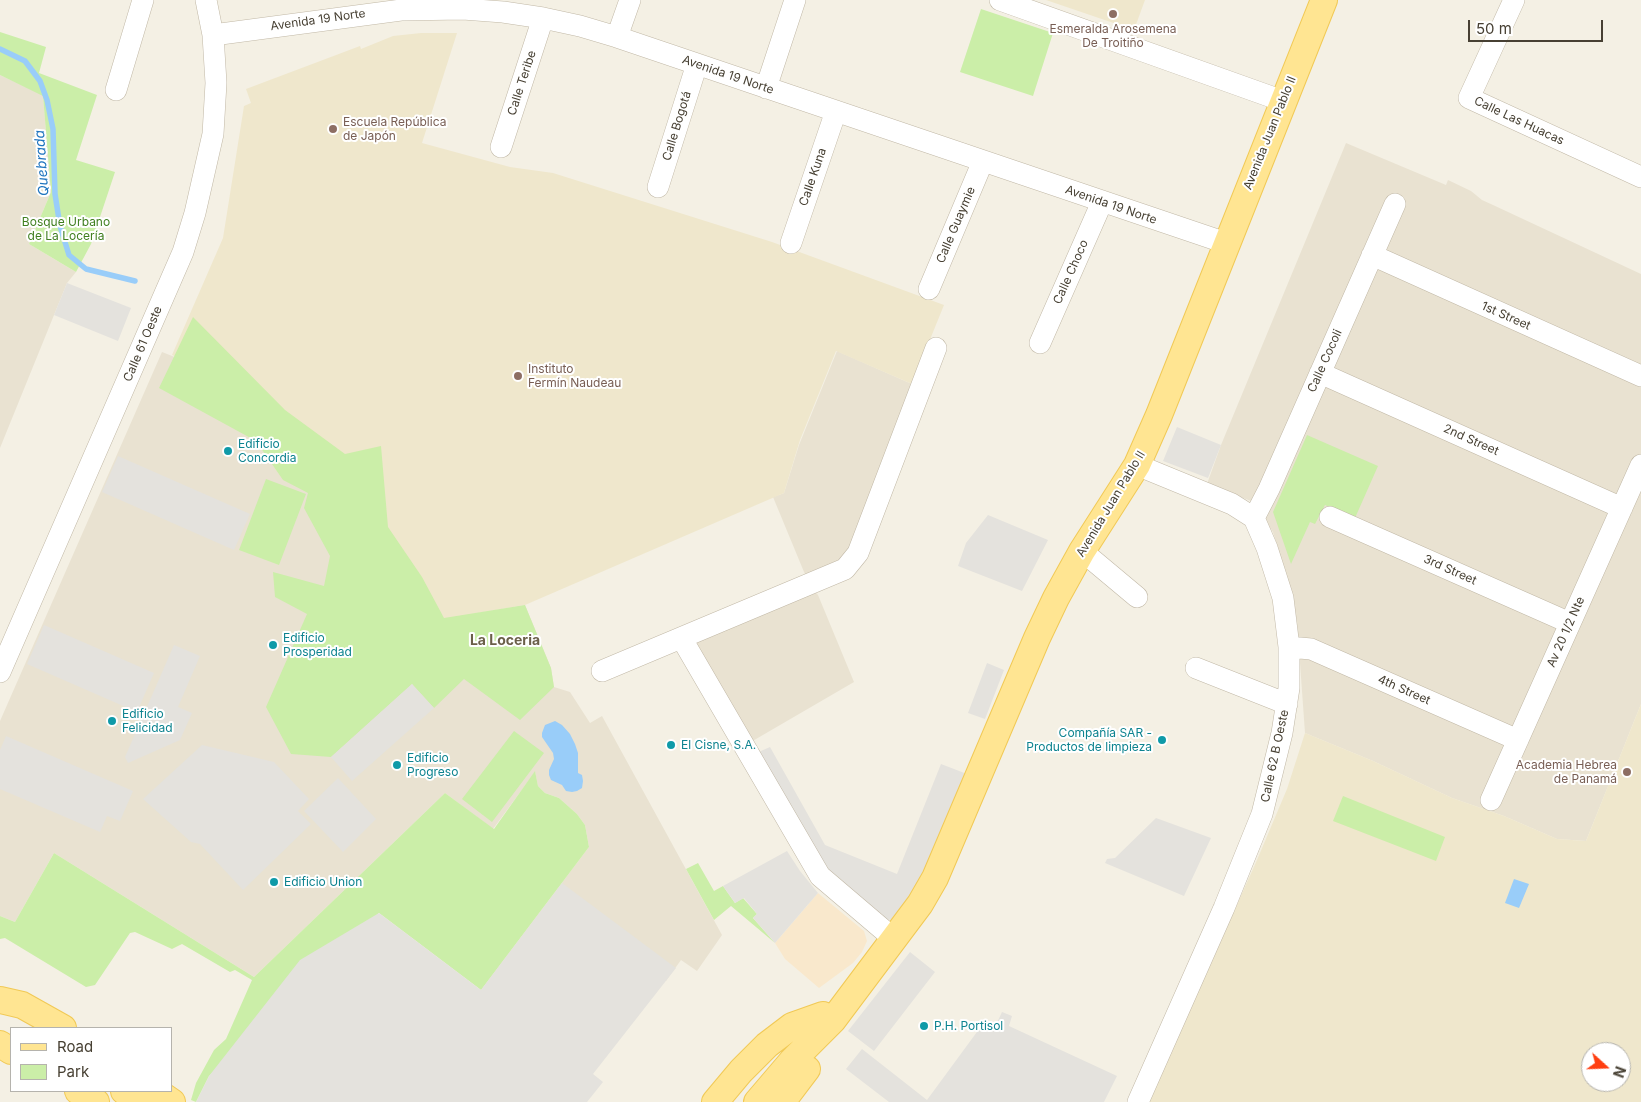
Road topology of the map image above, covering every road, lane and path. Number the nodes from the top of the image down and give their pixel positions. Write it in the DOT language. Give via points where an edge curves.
graph roads {
  1 [pos="142,0"];
  2 [pos="206,0"];
  3 [pos="630,0"];
  4 [pos="795,0"];
  5 [pos="1000,0"];
  6 [pos="1324,0"];
  7 [pos="1514,0"];
  8 [pos="464,4"];
  9 [pos="543,18"];
  10 [pos="213,35"];
  11 [pos="617,37"];
  12 [pos="697,64"];
  13 [pos="766,88"];
  14 [pos="116,90"];
  15 [pos="1283,101"];
  16 [pos="836,111"];
  17 [pos="501,147"];
  18 [pos="983,161"];
  19 [pos="1641,177"];
  20 [pos="658,187"];
  21 [pos="1102,202"];
  22 [pos="1395,204"];
  23 [pos="791,243"];
  24 [pos="1226,243"];
  25 [pos="1372,255"];
  26 [pos="929,289"];
  27 [pos="1040,343"];
  28 [pos="936,348"];
  29 [pos="1320,373"];
  30 [pos="1641,376"];
  31 [pos="1641,464"];
  32 [pos="1137,465"];
  33 [pos="1622,508"];
  34 [pos="1330,517"];
  35 [pos="1254,518"];
  36 [pos="1082,551"];
  37 [pos="1136,597"];
  38 [pos="1570,623"];
  39 [pos="682,639"];
  40 [pos="1289,647"];
  41 [pos="1196,668"];
  42 [pos="602,671"];
  43 [pos="0,672"];
  44 [pos="1287,704"];
  45 [pos="1518,740"];
  46 [pos="1491,800"];
  47 [pos="894,939"];
  48 [pos="0,1000"];
  49 [pos="0,1010"];
  50 [pos="828,1018"];
  51 [pos="28,1027"];
  52 [pos="61,1027"];
  53 [pos="65,1092"];
  54 [pos="80,1092"];
  55 [pos="125,1092"];
  56 [pos="157,1092"];
  57 [pos="73,1102"];
  58 [pos="96,1102"];
  59 [pos="139,1102"];
  60 [pos="172,1102"];
  61 [pos="715,1102"];
  62 [pos="739,1102"];
  63 [pos="757,1102"];
  64 [pos="782,1102"];
  65 [pos="1138,1102"];
  1 -- 14 [label="street"];
  2 -- 10 [label="street, Calle 61 Oeste"];
  3 -- 11 [label="street"];
  4 -- 13 [label="street"];
  5 -- 15 [label="street"];
  6 -- 15 [label="main road, Avenida Juan Pablo II"];
  7 -- 19 [label="street, Calle Las Huacas" via="1469,98"];
  8 -- 9 [label="street, Avenida 19 Norte"];
  8 -- 10 [label="street, Avenida 19 Norte"];
  9 -- 11 [label="street, Avenida 19 Norte"];
  9 -- 17 [label="street, Calle Teribe"];
  10 -- 43 [label="street, Calle 61 Oeste" via="216,83 213,134 183,252"];
  11 -- 12 [label="street, Avenida 19 Norte"];
  12 -- 13 [label="street, Avenida 19 Norte"];
  12 -- 20 [label="street, Calle Bogotá"];
  13 -- 16 [label="street, Avenida 19 Norte"];
  15 -- 24 [label="main road, Avenida Juan Pablo II"];
  16 -- 18 [label="street, Avenida 19 Norte"];
  16 -- 23 [label="street, Calle Kuna"];
  18 -- 21 [label="street, Avenida 19 Norte"];
  18 -- 26 [label="street, Calle Guaymie"];
  21 -- 24 [label="street, Avenida 19 Norte"];
  21 -- 27 [label="street, Calle Choco"];
  22 -- 25 [label="street, Calle Cocoli"];
  24 -- 32 [label="main road, Avenida Juan Pablo II"];
  25 -- 29 [label="street, Calle Cocoli"];
  25 -- 30 [label="street, 1st Street"];
  28 -- 39 [label="street" via="858,553 845,569"];
  29 -- 33 [label="street, 2nd Street"];
  29 -- 35 [label="street, Calle Cocoli"];
  31 -- 33 [label="street, Av 20 1/2 Nte"];
  32 -- 35 [label="street" via="1232,504"];
  32 -- 36 [label="main road, Avenida Juan Pablo II"];
  33 -- 38 [label="street, Av 20 1/2 Nte"];
  34 -- 38 [label="street, 3rd Street"];
  35 -- 40 [label="street, Calle 62 B Oeste" via="1283,598"];
  36 -- 37 [label="street"];
  36 -- 47 [label="main road, Avenida Juan Pablo II" via="1037,638 935,878"];
  38 -- 45 [label="street, Av 20 1/2 Nte"];
  39 -- 42 [label="street"];
  39 -- 47 [label="street" via="820,876"];
  40 -- 44 [label="street, Calle 62 B Oeste"];
  40 -- 45 [label="street, 4th Street" via="1311,649"];
  41 -- 44 [label="street"];
  44 -- 65 [label="street, Calle 62 B Oeste" via="1262,814"];
  45 -- 46 [label="street, Av 20 1/2 Nte"];
  47 -- 50 [label="main road, Avenida Juan Pablo II" via="858,988"];
  48 -- 52 [label="main road" via="22,1005"];
  49 -- 51 [label="main road"];
  50 -- 61 [label="main road" via="792,1026 741,1070"];
  50 -- 62 [label="main road, Avenida Juan Pablo II" via="764,1074"];
  50 -- 63 [label="main road, Avenida Juan Pablo II"];
  50 -- 64 [label="main road" via="809,1068"];
  53 -- 57 [label="main road"];
  54 -- 58 [label="main road"];
  55 -- 59 [label="main road"];
  56 -- 60 [label="main road"];
}
